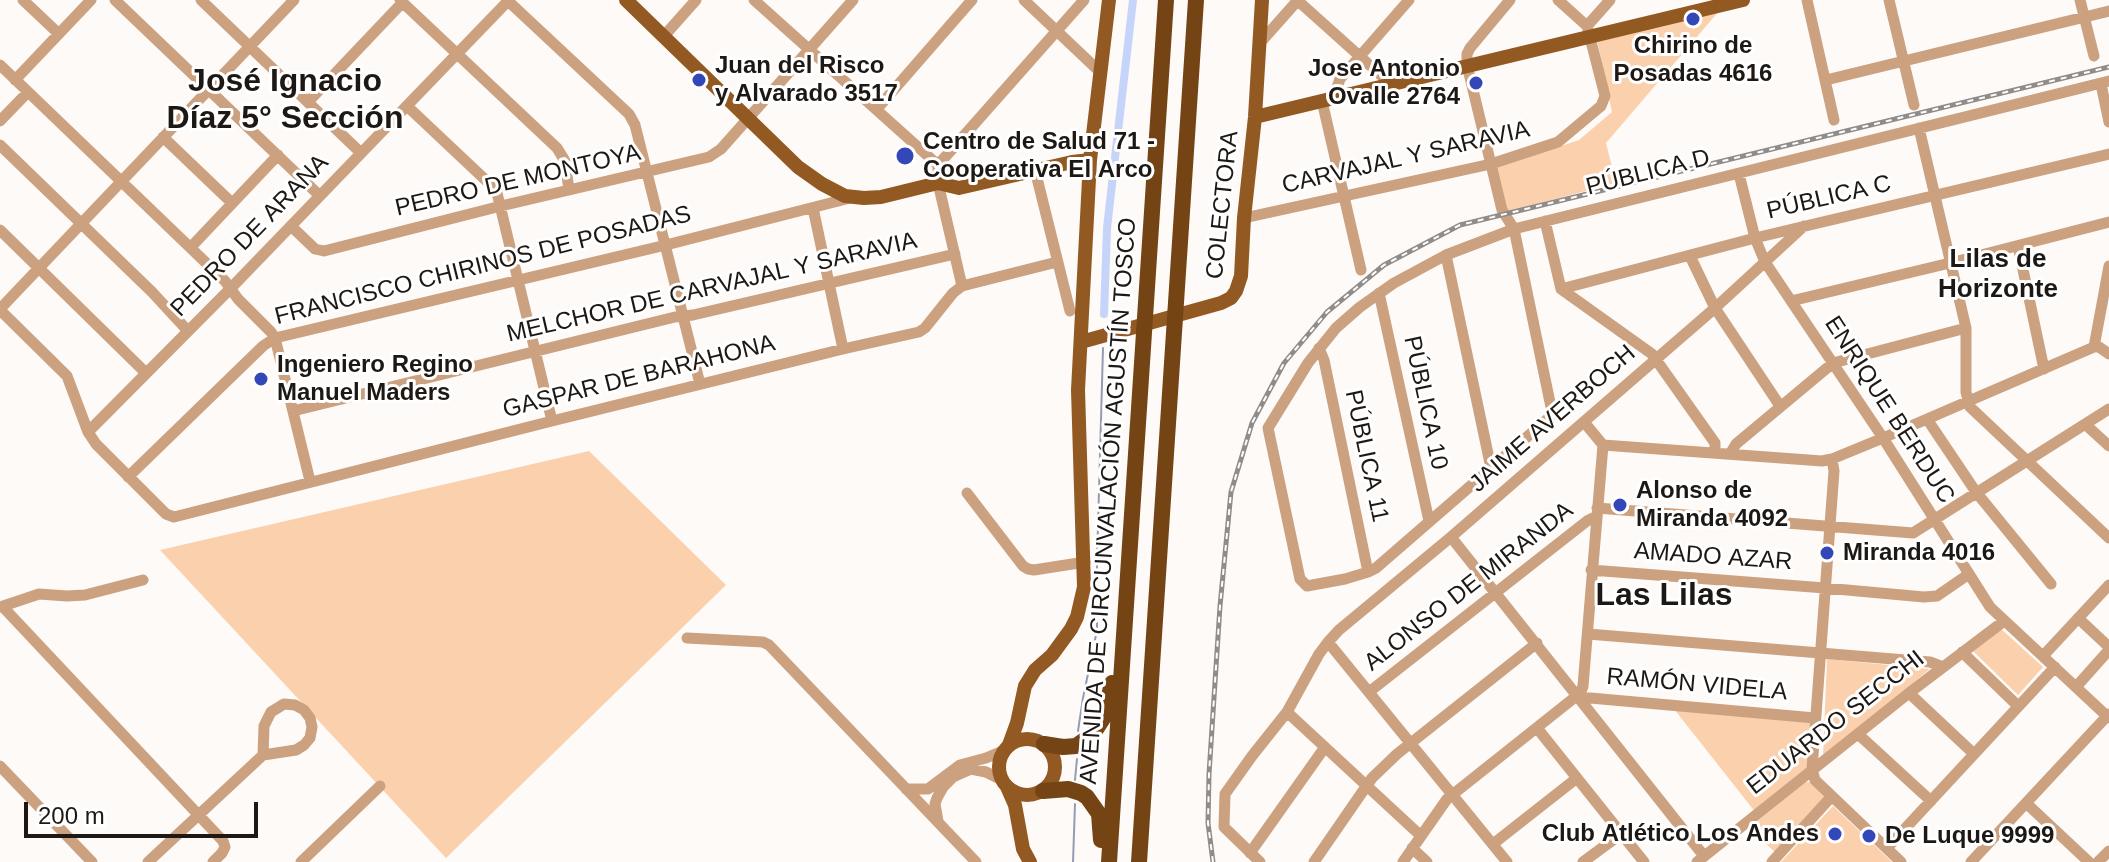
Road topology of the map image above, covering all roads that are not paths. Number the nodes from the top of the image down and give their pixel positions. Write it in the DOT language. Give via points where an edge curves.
graph roads {
  1 [pos="23,0"];
  2 [pos="91,0"];
  3 [pos="201,0"];
  4 [pos="294,0"];
  5 [pos="508,0"];
  6 [pos="626,0"];
  7 [pos="696,0"];
  8 [pos="754,0"];
  9 [pos="972,0"];
  10 [pos="1024,0"];
  11 [pos="1084,0"];
  12 [pos="1109,0"];
  13 [pos="1166,0"];
  14 [pos="1196,0"];
  15 [pos="1262,0"];
  16 [pos="1298,0"];
  17 [pos="1409,0"];
  18 [pos="1510,0"];
  19 [pos="1558,0"];
  20 [pos="1610,0"];
  21 [pos="1743,0"];
  22 [pos="1807,0"];
  23 [pos="1889,0"];
  24 [pos="2080,0"];
  25 [pos="120,1"];
  26 [pos="401,1"];
  27 [pos="850,1"];
  28 [pos="1726,2"];
  29 [pos="2109,11"];
  30 [pos="2084,17"];
  31 [pos="1058,30"];
  32 [pos="1588,32"];
  33 [pos="59,34"];
  34 [pos="664,36"];
  35 [pos="1259,45"];
  36 [pos="250,47"];
  37 [pos="809,49"];
  38 [pos="457,55"];
  39 [pos="2094,56"];
  40 [pos="1360,57"];
  41 [pos="1904,61"];
  42 [pos="0,65"];
  43 [pos="1467,65"];
  44 [pos="1099,71"];
  45 [pos="15,80"];
  46 [pos="1826,80"];
  47 [pos="2105,82"];
  48 [pos="1388,85"];
  49 [pos="209,89"];
  50 [pos="28,92"];
  51 [pos="1338,97"];
  52 [pos="1322,101"];
  53 [pos="308,102"];
  54 [pos="1914,105"];
  55 [pos="407,106"];
  56 [pos="877,109"];
  57 [pos="1255,117"];
  58 [pos="748,118"];
  59 [pos="1834,120"];
  60 [pos="0,121"];
  61 [pos="2109,122"];
  62 [pos="1919,128"];
  63 [pos="163,137"];
  64 [pos="1,148"];
  65 [pos="361,153"];
  66 [pos="2109,154"];
  67 [pos="278,155"];
  68 [pos="1090,160"];
  69 [pos="1491,164"];
  70 [pos="938,165"];
  71 [pos="1035,170"];
  72 [pos="648,173"];
  73 [pos="1739,174"];
  74 [pos="121,181"];
  75 [pos="938,183"];
  76 [pos="569,190"];
  77 [pos="320,196"];
  78 [pos="1935,196"];
  79 [pos="1344,197"];
  80 [pos="851,198"];
  81 [pos="232,203"];
  82 [pos="501,206"];
  83 [pos="813,208"];
  84 [pos="1244,218"];
  85 [pos="1545,221"];
  86 [pos="2109,222"];
  87 [pos="82,223"];
  88 [pos="291,226"];
  89 [pos="1804,226"];
  90 [pos="1514,229"];
  91 [pos="0,230"];
  92 [pos="1755,238"];
  93 [pos="666,245"];
  94 [pos="2018,246"];
  95 [pos="191,247"];
  96 [pos="955,254"];
  97 [pos="1446,255"];
  98 [pos="1690,256"];
  99 [pos="1057,262"];
  100 [pos="1765,262"];
  101 [pos="1950,263"];
  102 [pos="2109,266"];
  103 [pos="39,267"];
  104 [pos="1361,270"];
  105 [pos="517,280"];
  106 [pos="829,282"];
  107 [pos="962,286"];
  108 [pos="231,288"];
  109 [pos="1561,289"];
  110 [pos="1379,293"];
  111 [pos="1791,301"];
  112 [pos="1715,308"];
  113 [pos="0,309"];
  114 [pos="1070,311"];
  115 [pos="684,315"];
  116 [pos="1966,328"];
  117 [pos="188,331"];
  118 [pos="275,338"];
  119 [pos="1081,342"];
  120 [pos="1319,348"];
  121 [pos="843,349"];
  122 [pos="2102,350"];
  123 [pos="535,352"];
  124 [pos="1656,359"];
  125 [pos="1833,363"];
  126 [pos="2044,369"];
  127 [pos="146,373"];
  128 [pos="700,384"];
  129 [pos="1968,401"];
  130 [pos="1780,406"];
  131 [pos="2109,409"];
  132 [pos="293,411"];
  133 [pos="1927,419"];
  134 [pos="552,421"];
  135 [pos="1584,422"];
  136 [pos="2085,424"];
  137 [pos="88,432"];
  138 [pos="1883,438"];
  139 [pos="1603,445"];
  140 [pos="2109,446"];
  141 [pos="1715,453"];
  142 [pos="1730,454"];
  143 [pos="1832,459"];
  144 [pos="2026,460"];
  145 [pos="1491,468"];
  146 [pos="128,477"];
  147 [pos="310,481"];
  148 [pos="1976,492"];
  149 [pos="967,493"];
  150 [pos="1597,512"];
  151 [pos="1934,520"];
  152 [pos="1429,521"];
  153 [pos="1829,527"];
  154 [pos="1451,537"];
  155 [pos="2109,538"];
  156 [pos="1130,555"];
  157 [pos="1085,562"];
  158 [pos="1591,570"];
  159 [pos="1368,572"];
  160 [pos="1969,574"];
  161 [pos="143,580"];
  162 [pos="2051,584"];
  163 [pos="1825,588"];
  164 [pos="2107,592"];
  165 [pos="1496,593"];
  166 [pos="2,607"];
  167 [pos="2078,618"];
  168 [pos="2004,621"];
  169 [pos="1588,634"];
  170 [pos="687,638"];
  171 [pos="1328,642"];
  172 [pos="1537,643"];
  173 [pos="2109,649"];
  174 [pos="1962,652"];
  175 [pos="1821,653"];
  176 [pos="2043,656"];
  177 [pos="1943,667"];
  178 [pos="2055,667"];
  179 [pos="2076,687"];
  180 [pos="1369,692"];
  181 [pos="1909,693"];
  182 [pos="1579,697"];
  183 [pos="1021,702"];
  184 [pos="2018,706"];
  185 [pos="1287,712"];
  186 [pos="2108,716"];
  187 [pos="1815,718"];
  188 [pos="1537,728"];
  189 [pos="1858,734"];
  190 [pos="1042,743"];
  191 [pos="1409,743"];
  192 [pos="1325,747"];
  193 [pos="1007,748"];
  194 [pos="1974,754"];
  195 [pos="263,755"];
  196 [pos="0,766"];
  197 [pos="1812,769"];
  198 [pos="1577,778"];
  199 [pos="1004,783"];
  200 [pos="380,786"];
  201 [pos="1366,786"];
  202 [pos="906,789"];
  203 [pos="1041,791"];
  204 [pos="1452,794"];
  205 [pos="1832,796"];
  206 [pos="1931,801"];
  207 [pos="2026,803"];
  208 [pos="199,815"];
  209 [pos="938,822"];
  210 [pos="1020,832"];
  211 [pos="1621,834"];
  212 [pos="1421,836"];
  213 [pos="1493,844"];
  214 [pos="1412,848"];
  215 [pos="1887,848"];
  216 [pos="2109,851"];
  217 [pos="1255,858"];
  218 [pos="1700,859"];
  219 [pos="92,862"];
  220 [pos="148,862"];
  221 [pos="213,862"];
  222 [pos="301,862"];
  223 [pos="976,862"];
  224 [pos="1030,862"];
  225 [pos="1100,862"];
  226 [pos="1109,862"];
  227 [pos="1139,862"];
  228 [pos="1314,862"];
  229 [pos="1403,862"];
  230 [pos="1427,862"];
  231 [pos="1507,862"];
  232 [pos="1583,862"];
  233 [pos="1644,862"];
  234 [pos="1772,862"];
  235 [pos="1901,862"];
  236 [pos="1971,862"];
  237 [pos="2089,862"];
  238 [pos="2098,862"];
  1 -- 33 [label="street"];
  2 -- 33 [label="street"];
  3 -- 36 [label="street"];
  4 -- 36 [label="street"];
  5 -- 38 [label="street, PEDRO DE ARANA"];
  5 -- 72 [label="street" via="629,114"];
  6 -- 34 [label="main road"];
  7 -- 34 [label="street"];
  8 -- 37 [label="street"];
  9 -- 56 [label="street"];
  10 -- 31 [label="street"];
  11 -- 31 [label="street"];
  12 -- 44 [label="main road"];
  13 -- 156 [label="highway, AVENIDA DE CIRCUNVALACIÓN AGUSTÍN TOSCO"];
  14 -- 227 [label="highway"];
  15 -- 35 [label="main road, COLECTORA"];
  16 -- 35 [label="street"];
  16 -- 40 [label="street"];
  17 -- 40 [label="street"];
  18 -- 43 [label="street" via="1470,48"];
  19 -- 32 [label="street"];
  20 -- 32 [label="street"];
  21 -- 28 [label="main road"];
  22 -- 46 [label="street"];
  23 -- 41 [label="street"];
  24 -- 30 [label="street"];
  25 -- 49 [label="street"];
  26 -- 38 [label="street"];
  26 -- 53 [label="street"];
  27 -- 37 [label="street, PEDRO DE MONTOYA"];
  28 -- 32 [label="main road"];
  29 -- 30 [label="street"];
  30 -- 39 [label="street"];
  30 -- 41 [label="street"];
  31 -- 44 [label="street"];
  31 -- 70 [label="street"];
  32 -- 43 [label="main road"];
  32 -- 69 [label="street, CARVAJAL Y SARAVIA" via="1605,96 1601,106 1558,142"];
  33 -- 45 [label="street"];
  34 -- 58 [label="main road"];
  35 -- 57 [label="main road, COLECTORA"];
  36 -- 49 [label="street"];
  36 -- 53 [label="street"];
  37 -- 56 [label="street"];
  37 -- 58 [label="street, PEDRO DE MONTOYA"];
  38 -- 55 [label="street, PEDRO DE ARANA"];
  38 -- 76 [label="street" via="557,148 565,161"];
  40 -- 48 [label="street"];
  40 -- 51 [label="street" via="1338,83"];
  41 -- 46 [label="street"];
  41 -- 54 [label="street"];
  42 -- 45 [label="street"];
  43 -- 48 [label="main road"];
  43 -- 69 [label="street"];
  44 -- 68 [label="main road"];
  45 -- 50 [label="street"];
  46 -- 59 [label="street"];
  47 -- 61 [label="street"];
  47 -- 62 [label="street, PÚBLICA D"];
  48 -- 51 [label="main road"];
  49 -- 63 [label="street"];
  49 -- 67 [label="street"];
  50 -- 60 [label="street"];
  50 -- 74 [label="street"];
  51 -- 52 [label="main road"];
  52 -- 57 [label="main road"];
  52 -- 79 [label="street"];
  53 -- 65 [label="street"];
  55 -- 65 [label="street, PEDRO DE ARANA"];
  55 -- 82 [label="street" via="494,188"];
  56 -- 70 [label="street"];
  57 -- 84 [label="main road, COLECTORA"];
  58 -- 72 [label="street, PEDRO DE MONTOYA" via="716,154"];
  58 -- 80 [label="main road" via="798,167"];
  62 -- 73 [label="street, PÚBLICA D"];
  62 -- 78 [label="street"];
  63 -- 74 [label="street"];
  63 -- 81 [label="street"];
  64 -- 87 [label="street"];
  65 -- 77 [label="street, PEDRO DE ARANA"];
  66 -- 78 [label="street, PÚBLICA C"];
  67 -- 77 [label="street"];
  67 -- 81 [label="street"];
  68 -- 71 [label="main road"];
  68 -- 119 [label="main road"];
  69 -- 79 [label="street, CARVAJAL Y SARAVIA"];
  69 -- 90 [label="street" via="1502,210"];
  70 -- 75 [label="street"];
  71 -- 75 [label="main road" via="959,188"];
  71 -- 99 [label="street"];
  72 -- 76 [label="street, PEDRO DE MONTOYA"];
  72 -- 93 [label="street"];
  73 -- 85 [label="street, PÚBLICA D"];
  73 -- 92 [label="street, ENRIQUE BERDUC"];
  74 -- 87 [label="street"];
  74 -- 95 [label="street"];
  75 -- 80 [label="main road" via="881,197"];
  75 -- 96 [label="street"];
  76 -- 82 [label="street, PEDRO DE MONTOYA"];
  77 -- 88 [label="street, PEDRO DE ARANA"];
  78 -- 89 [label="street, PÚBLICA C"];
  78 -- 101 [label="street"];
  79 -- 84 [label="street, CARVAJAL Y SARAVIA"];
  79 -- 104 [label="street"];
  80 -- 83 [label="street, FRANCISCO CHIRINOS DE POSADAS"];
  81 -- 95 [label="street"];
  82 -- 88 [label="street, PEDRO DE MONTOYA" via="324,251"];
  82 -- 105 [label="street"];
  83 -- 93 [label="street, FRANCISCO CHIRINOS DE POSADAS"];
  83 -- 106 [label="street"];
  84 -- 119 [label="main road, COLECTORA" via="1241,276 1231,298"];
  85 -- 90 [label="street, PÚBLICA D"];
  85 -- 109 [label="street"];
  86 -- 94 [label="street"];
  87 -- 103 [label="street"];
  87 -- 117 [label="street"];
  88 -- 108 [label="street, PEDRO DE ARANA"];
  89 -- 92 [label="street, PÚBLICA C"];
  89 -- 100 [label="street, JAIME AVERBOCH"];
  90 -- 97 [label="street, PÚBLICA D"];
  90 -- 145 [label="street" via="1552,407 1550,417"];
  91 -- 103 [label="street"];
  92 -- 98 [label="street, PÚBLICA C"];
  92 -- 100 [label="street, ENRIQUE BERDUC"];
  93 -- 105 [label="street, FRANCISCO CHIRINOS DE POSADAS"];
  93 -- 115 [label="street"];
  94 -- 101 [label="street"];
  94 -- 126 [label="street"];
  95 -- 108 [label="street"];
  96 -- 106 [label="street, MELCHOR DE CARVAJAL Y SARAVIA"];
  96 -- 107 [label="street"];
  97 -- 110 [label="street, PÚBLICA D"];
  97 -- 145 [label="street"];
  98 -- 109 [label="street, PÚBLICA C"];
  98 -- 112 [label="street"];
  99 -- 107 [label="street"];
  99 -- 114 [label="street"];
  100 -- 111 [label="street, ENRIQUE BERDUC"];
  100 -- 112 [label="street, JAIME AVERBOCH"];
  101 -- 111 [label="street"];
  101 -- 116 [label="street"];
  102 -- 122 [label="street"];
  103 -- 113 [label="street"];
  103 -- 127 [label="street"];
  105 -- 118 [label="street, FRANCISCO CHIRINOS DE POSADAS"];
  105 -- 123 [label="street"];
  106 -- 115 [label="street, MELCHOR DE CARVAJAL Y SARAVIA"];
  106 -- 121 [label="street"];
  107 -- 121 [label="street, GASPAR DE BARAHONA" via="919,332"];
  108 -- 117 [label="street, PEDRO DE ARANA"];
  108 -- 118 [label="street"];
  109 -- 124 [label="street"];
  110 -- 120 [label="street, PÚBLICA D" via="1349,315"];
  110 -- 152 [label="street, PÚBLICA 10"];
  111 -- 125 [label="street, ENRIQUE BERDUC"];
  112 -- 124 [label="street, JAIME AVERBOCH"];
  112 -- 130 [label="street"];
  113 -- 137 [label="street" via="67,376"];
  115 -- 123 [label="street, MELCHOR DE CARVAJAL Y SARAVIA"];
  115 -- 128 [label="street"];
  116 -- 125 [label="street"];
  116 -- 129 [label="street"];
  117 -- 127 [label="street, PEDRO DE ARANA"];
  118 -- 132 [label="street"];
  118 -- 146 [label="street, FRANCISCO CHIRINOS DE POSADAS"];
  119 -- 157 [label="main road"];
  120 -- 159 [label="street, PÚBLICA 11"];
  120 -- 159 [label="street, PÚBLICA D" via="1268,428 1300,579 1307,586"];
  121 -- 128 [label="street, GASPAR DE BARAHONA"];
  122 -- 126 [label="street"];
  123 -- 132 [label="street, MELCHOR DE CARVAJAL Y SARAVIA"];
  123 -- 134 [label="street"];
  124 -- 135 [label="street, JAIME AVERBOCH"];
  124 -- 141 [label="street" via="1715,443"];
  125 -- 130 [label="street"];
  125 -- 138 [label="street, ENRIQUE BERDUC"];
  126 -- 129 [label="street"];
  127 -- 137 [label="street, PEDRO DE ARANA"];
  128 -- 134 [label="street, GASPAR DE BARAHONA"];
  129 -- 133 [label="street"];
  129 -- 144 [label="street"];
  130 -- 142 [label="street"];
  131 -- 136 [label="street, ALONSO DE MIRANDA"];
  132 -- 147 [label="street"];
  133 -- 138 [label="street"];
  133 -- 148 [label="street"];
  134 -- 147 [label="street, GASPAR DE BARAHONA"];
  135 -- 139 [label="street"];
  135 -- 154 [label="street, JAIME AVERBOCH"];
  136 -- 140 [label="street"];
  136 -- 144 [label="street, ALONSO DE MIRANDA"];
  137 -- 146 [label="street"];
  138 -- 143 [label="street"];
  138 -- 151 [label="street, ENRIQUE BERDUC"];
  139 -- 141 [label="street"];
  139 -- 150 [label="street"];
  141 -- 142 [label="street"];
  142 -- 143 [label="street"];
  143 -- 153 [label="street"];
  144 -- 148 [label="street, ALONSO DE MIRANDA"];
  144 -- 155 [label="street"];
  145 -- 152 [label="street"];
  146 -- 147 [label="street, GASPAR DE BARAHONA" via="174,517"];
  148 -- 151 [label="street, ALONSO DE MIRANDA"];
  148 -- 162 [label="street"];
  149 -- 157 [label="street" via="1028,569"];
  150 -- 153 [label="street, ALONSO DE MIRANDA"];
  150 -- 158 [label="street"];
  150 -- 165 [label="street, ALONSO DE MIRANDA"];
  151 -- 153 [label="street, ALONSO DE MIRANDA" via="1909,533"];
  151 -- 160 [label="street, ENRIQUE BERDUC"];
  152 -- 159 [label="street"];
  153 -- 163 [label="street"];
  154 -- 165 [label="street"];
  154 -- 171 [label="street, JAIME AVERBOCH"];
  156 -- 190 [label="highway" via="1101,724 1076,746"];
  156 -- 226 [label="highway, AVENIDA DE CIRCUNVALACIÓN AGUSTÍN TOSCO"];
  157 -- 183 [label="main road" via="1077,617 1064,640 1029,678"];
  158 -- 163 [label="street, AMADO AZAR"];
  158 -- 169 [label="street"];
  160 -- 163 [label="street, AMADO AZAR" via="1930,597"];
  160 -- 168 [label="street, ENRIQUE BERDUC"];
  161 -- 166 [label="street" via="85,595 39,594"];
  163 -- 175 [label="street"];
  164 -- 167 [label="street"];
  165 -- 172 [label="street"];
  165 -- 180 [label="street, ALONSO DE MIRANDA"];
  166 -- 208 [label="street"];
  167 -- 173 [label="street"];
  167 -- 176 [label="street"];
  168 -- 174 [label="street, EDUARDO SECCHI"];
  168 -- 176 [label="street, ENRIQUE BERDUC"];
  169 -- 175 [label="street"];
  169 -- 182 [label="street"];
  170 -- 202 [label="street" via="769,645"];
  171 -- 180 [label="street"];
  171 -- 185 [label="street, JAIME AVERBOCH"];
  172 -- 182 [label="street"];
  172 -- 191 [label="street"];
  173 -- 179 [label="street"];
  174 -- 177 [label="street, EDUARDO SECCHI"];
  174 -- 184 [label="street"];
  175 -- 177 [label="street"];
  175 -- 187 [label="street"];
  176 -- 178 [label="street, ENRIQUE BERDUC"];
  177 -- 181 [label="street, EDUARDO SECCHI"];
  178 -- 179 [label="street, ENRIQUE BERDUC"];
  178 -- 184 [label="street"];
  179 -- 186 [label="street, ENRIQUE BERDUC"];
  180 -- 191 [label="street"];
  181 -- 189 [label="street, EDUARDO SECCHI"];
  181 -- 194 [label="street"];
  182 -- 187 [label="street, RAMÓN VIDELA"];
  182 -- 188 [label="street, RAMÓN VIDELA"];
  182 -- 218 [label="street"];
  183 -- 190 [label="main road"];
  183 -- 193 [label="main road"];
  184 -- 194 [label="street"];
  185 -- 192 [label="street"];
  185 -- 217 [label="street, JAIME AVERBOCH" via="1227,790 1224,827"];
  186 -- 207 [label="street"];
  187 -- 197 [label="street"];
  188 -- 198 [label="street"];
  188 -- 204 [label="street, RAMÓN VIDELA"];
  189 -- 197 [label="street, EDUARDO SECCHI"];
  189 -- 206 [label="street"];
  190 -- 193 [label="main road" via="1020,739"];
  190 -- 203 [label="main road" via="1056,768"];
  191 -- 201 [label="street"];
  191 -- 204 [label="street"];
  192 -- 201 [label="street"];
  192 -- 217 [label="street"];
  193 -- 199 [label="main road" via="999,765"];
  193 -- 202 [label="street" via="960,765 928,789"];
  194 -- 206 [label="street"];
  195 -- 195 [label="street" via="304,745 312,727 304,710 284,704 271,712 264,726"];
  195 -- 208 [label="street"];
  196 -- 219 [label="street"];
  197 -- 205 [label="street" via="1815,780"];
  197 -- 218 [label="street, EDUARDO SECCHI"];
  198 -- 211 [label="street"];
  198 -- 213 [label="street"];
  199 -- 203 [label="main road" via="1023,795"];
  199 -- 209 [label="street" via="971,769 953,777 935,804"];
  199 -- 210 [label="main road"];
  200 -- 222 [label="street"];
  201 -- 212 [label="street"];
  201 -- 228 [label="street"];
  202 -- 209 [label="street"];
  203 -- 210 [label="main road"];
  203 -- 225 [label="highway" via="1074,790 1094,804 1101,821"];
  204 -- 212 [label="street, RAMÓN VIDELA"];
  204 -- 213 [label="street"];
  205 -- 215 [label="street"];
  205 -- 234 [label="street"];
  206 -- 215 [label="street"];
  207 -- 236 [label="street"];
  207 -- 237 [label="street"];
  208 -- 220 [label="street"];
  208 -- 221 [label="street" via="225,847"];
  209 -- 223 [label="street"];
  210 -- 224 [label="main road"];
  211 -- 232 [label="street"];
  211 -- 233 [label="street"];
  212 -- 214 [label="street, RAMÓN VIDELA"];
  213 -- 231 [label="street"];
  214 -- 229 [label="street, RAMÓN VIDELA"];
  214 -- 230 [label="street"];
  215 -- 235 [label="street"];
  216 -- 238 [label="street"];
}
